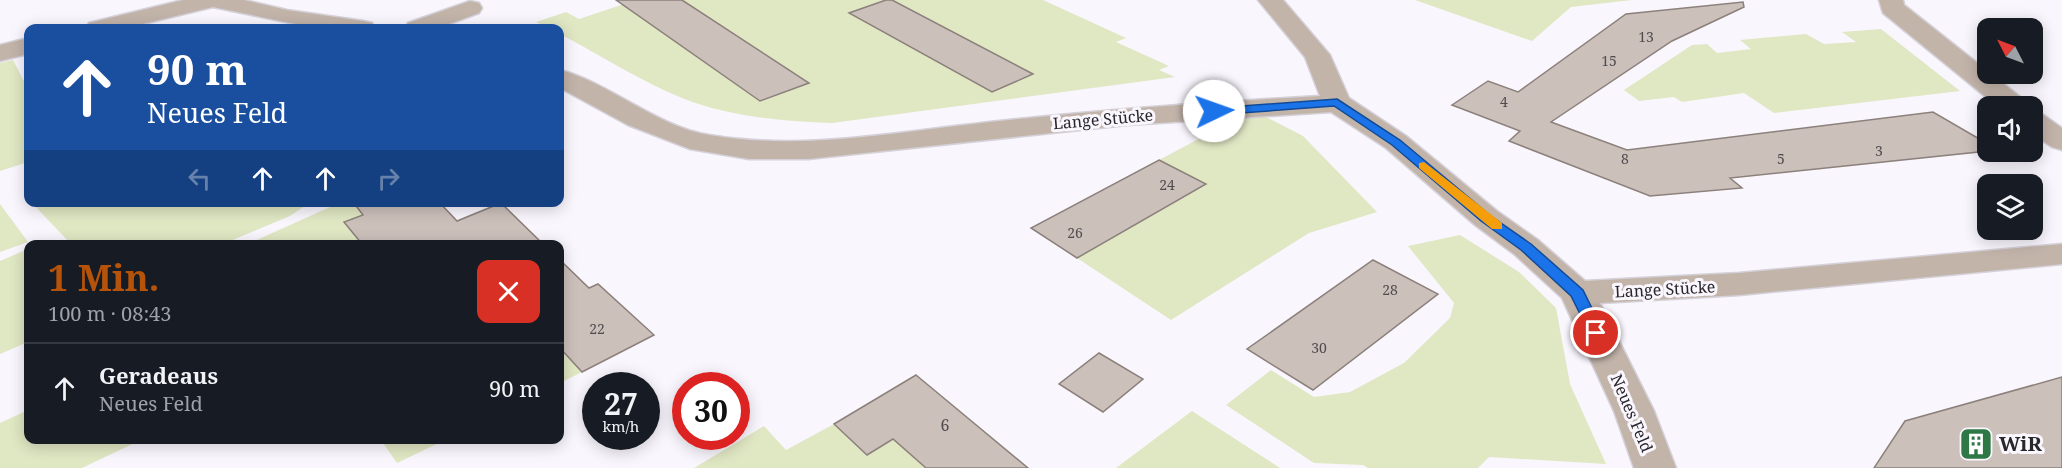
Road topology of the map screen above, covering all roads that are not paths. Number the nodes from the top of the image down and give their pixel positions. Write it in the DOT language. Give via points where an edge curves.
graph roads {
  1 [pos="212,0"];
  2 [pos="1270,0"];
  3 [pos="1891,0"];
  4 [pos="470,8"];
  5 [pos="114,24"];
  6 [pos="333,24"];
  7 [pos="428,24"];
  8 [pos="24,47"];
  9 [pos="0,53"];
  10 [pos="564,80"];
  11 [pos="2002,96"];
  12 [pos="1337,103"];
  13 [pos="2043,128"];
  14 [pos="2062,141"];
  15 [pos="2062,254"];
  16 [pos="1577,293"];
  17 [pos="1655,468"];
  1 -- 5 [label="street"];
  1 -- 6 [label="street" via="287,18"];
  2 -- 12 [label="street" via="1317,55"];
  3 -- 11 [label="street" via="1892,8"];
  4 -- 7 [label="street"];
  8 -- 9 [label="street"];
  10 -- 12 [label="street, Lange Stücke" via="638,119 700,143 749,150 808,150 1128,116"];
  12 -- 16 [label="street" via="1396,142"];
  13 -- 14 [label="street"];
  15 -- 16 [label="street, Lange Stücke" via="1739,284"];
  16 -- 17 [label="street, Neues Feld" via="1634,411"];
}
